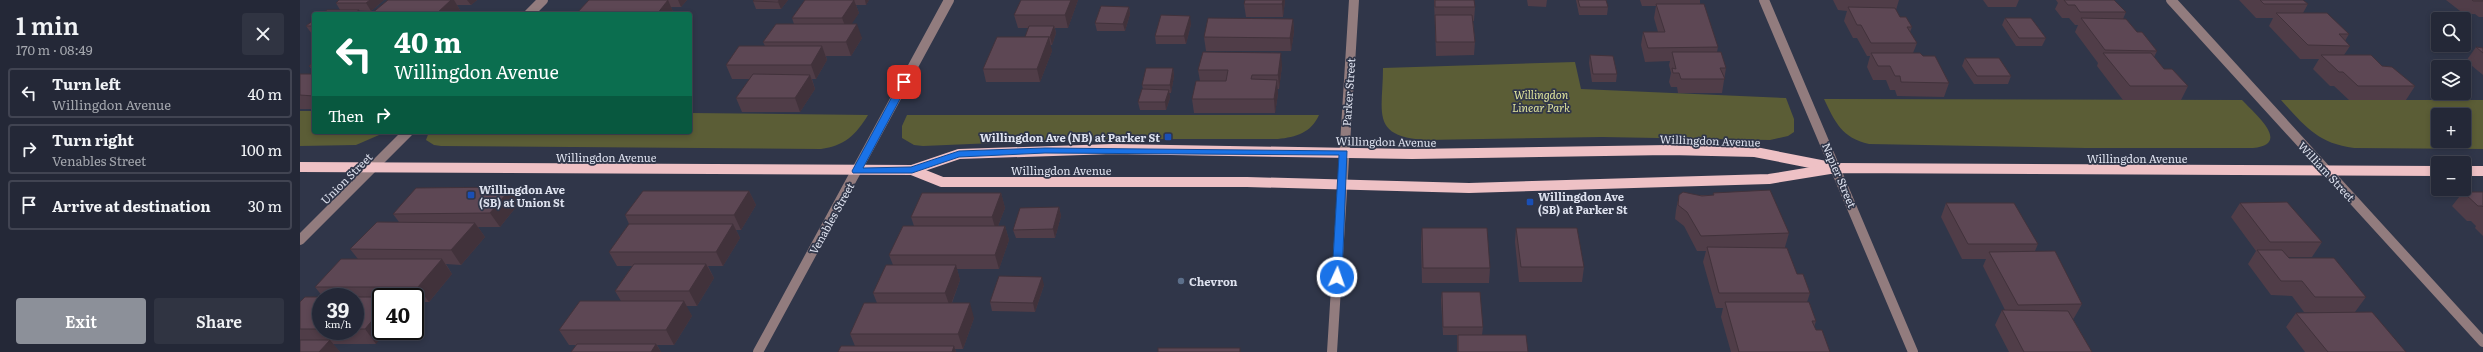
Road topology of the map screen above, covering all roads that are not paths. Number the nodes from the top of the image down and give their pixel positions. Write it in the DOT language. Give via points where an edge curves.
graph roads {
  1 [pos="543,0"];
  2 [pos="949,0"];
  3 [pos="1354,0"];
  4 [pos="1764,0"];
  5 [pos="2171,0"];
  6 [pos="531,12"];
  7 [pos="406,134"];
  8 [pos="1344,152"];
  9 [pos="300,167"];
  10 [pos="373,168"];
  11 [pos="1836,168"];
  12 [pos="912,170"];
  13 [pos="2326,170"];
  14 [pos="857,171"];
  15 [pos="2431,171"];
  16 [pos="2471,171"];
  17 [pos="2483,171"];
  18 [pos="1342,184"];
  19 [pos="300,240"];
  20 [pos="2483,342"];
  21 [pos="758,352"];
  22 [pos="1332,352"];
  23 [pos="1913,352"];
  1 -- 6 [label="street"];
  2 -- 14 [label="street, Venables Street"];
  3 -- 8 [label="street, Parker Street"];
  4 -- 11 [label="street, Napier Street"];
  5 -- 13 [label="street, William Street"];
  7 -- 10 [label="street, Union Street"];
  8 -- 11 [label="main road, Willingdon Avenue" via="1755,152"];
  8 -- 12 [label="main road, Willingdon Avenue" via="1045,150 959,154"];
  8 -- 18 [label="street, Parker Street"];
  9 -- 10 [label="main road, Willingdon Avenue"];
  10 -- 14 [label="main road, Willingdon Avenue"];
  10 -- 19 [label="street, Union Street"];
  11 -- 13 [label="main road, Willingdon Avenue"];
  11 -- 18 [label="main road, Willingdon Avenue" via="1769,179 1469,188"];
  11 -- 23 [label="street, Napier Street"];
  12 -- 14 [label="main road, Willingdon Avenue"];
  12 -- 18 [label="main road, Willingdon Avenue" via="942,182"];
  13 -- 15 [label="main road, Willingdon Avenue"];
  13 -- 20 [label="street, William Street"];
  14 -- 21 [label="street, Venables Street"];
  16 -- 17 [label="main road"];
  18 -- 22 [label="street, Parker Street"];
}
